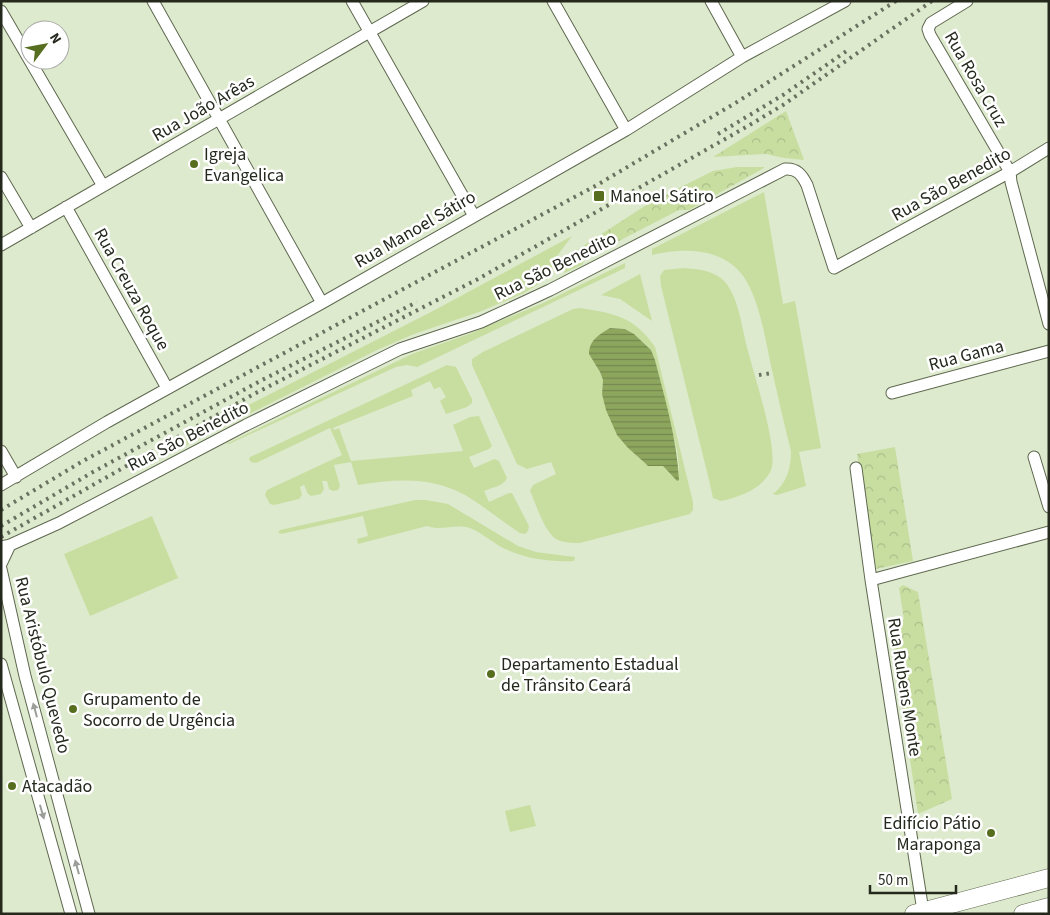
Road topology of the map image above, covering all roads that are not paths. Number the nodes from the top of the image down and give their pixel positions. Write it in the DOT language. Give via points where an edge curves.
graph roads {
  1 [pos="153,1"];
  2 [pos="352,1"];
  3 [pos="423,1"];
  4 [pos="554,1"];
  5 [pos="711,1"];
  6 [pos="844,1"];
  7 [pos="967,1"];
  8 [pos="1,11"];
  9 [pos="369,31"];
  10 [pos="742,57"];
  11 [pos="219,120"];
  12 [pos="626,130"];
  13 [pos="1049,148"];
  14 [pos="1010,172"];
  15 [pos="1,177"];
  16 [pos="103,186"];
  17 [pos="66,207"];
  18 [pos="474,216"];
  19 [pos="31,228"];
  20 [pos="1,245"];
  21 [pos="322,303"];
  22 [pos="1049,324"];
  23 [pos="1049,351"];
  24 [pos="167,388"];
  25 [pos="892,393"];
  26 [pos="1,451"];
  27 [pos="1034,457"];
  28 [pos="856,468"];
  29 [pos="16,477"];
  30 [pos="1,485"];
  31 [pos="1049,507"];
  32 [pos="1049,532"];
  33 [pos="6,546"];
  34 [pos="1,564"];
  35 [pos="1,569"];
  36 [pos="871,580"];
  37 [pos="1,664"];
  38 [pos="25,676"];
  39 [pos="6,682"];
  40 [pos="1049,878"];
  41 [pos="1046,910"];
  42 [pos="918,913"];
  43 [pos="71,914"];
  44 [pos="89,914"];
  45 [pos="1023,914"];
  1 -- 11 [label="street"];
  2 -- 9 [label="street"];
  3 -- 9 [label="street, Rua João Arêas"];
  4 -- 12 [label="street"];
  5 -- 10 [label="street"];
  6 -- 10 [label="street, Rua Manoel Sátiro"];
  7 -- 14 [label="street, Rua Rosa Cruz" via="931,23 928,29"];
  8 -- 16 [label="street"];
  9 -- 11 [label="street, Rua João Arêas"];
  9 -- 18 [label="street"];
  10 -- 12 [label="street, Rua Manoel Sátiro"];
  11 -- 16 [label="street, Rua João Arêas"];
  11 -- 21 [label="street"];
  12 -- 18 [label="street, Rua Manoel Sátiro"];
  13 -- 14 [label="street, Rua São Benedito"];
  14 -- 22 [label="street, Rua Rosa Cruz"];
  14 -- 33 [label="street, Rua São Benedito" via="834,268 807,185 796,170 785,169 550,290 481,322 400,350 246,425 58,523"];
  15 -- 19 [label="street"];
  16 -- 17 [label="street, Rua João Arêas"];
  17 -- 19 [label="street, Rua João Arêas"];
  17 -- 24 [label="street, Rua Creuza Roque"];
  18 -- 21 [label="street, Rua Manoel Sátiro"];
  19 -- 20 [label="street, Rua João Arêas"];
  21 -- 24 [label="street, Rua Manoel Sátiro"];
  23 -- 25 [label="street, Rua Gama"];
  24 -- 29 [label="street, Rua Manoel Sátiro"];
  26 -- 29 [label="street"];
  27 -- 31 [label="street"];
  28 -- 36 [label="street, Rua Rubens Monte"];
  29 -- 30 [label="street, Rua Manoel Sátiro"];
  32 -- 36 [label="street"];
  33 -- 34 [label="street, Rua Aristóbulo Quevedo"];
  35 -- 38 [label="street, Rua Aristóbulo Quevedo"];
  36 -- 42 [label="street, Rua Rubens Monte"];
  37 -- 39 [label="street"];
  38 -- 39 [label="street"];
  44 -- 38 [label="street, Rua Aristóbulo Quevedo, one-way"];
  39 -- 43 [label="street, one-way"];
  40 -- 42 [label="main road"];
  41 -- 45 [label="main road"];
}
